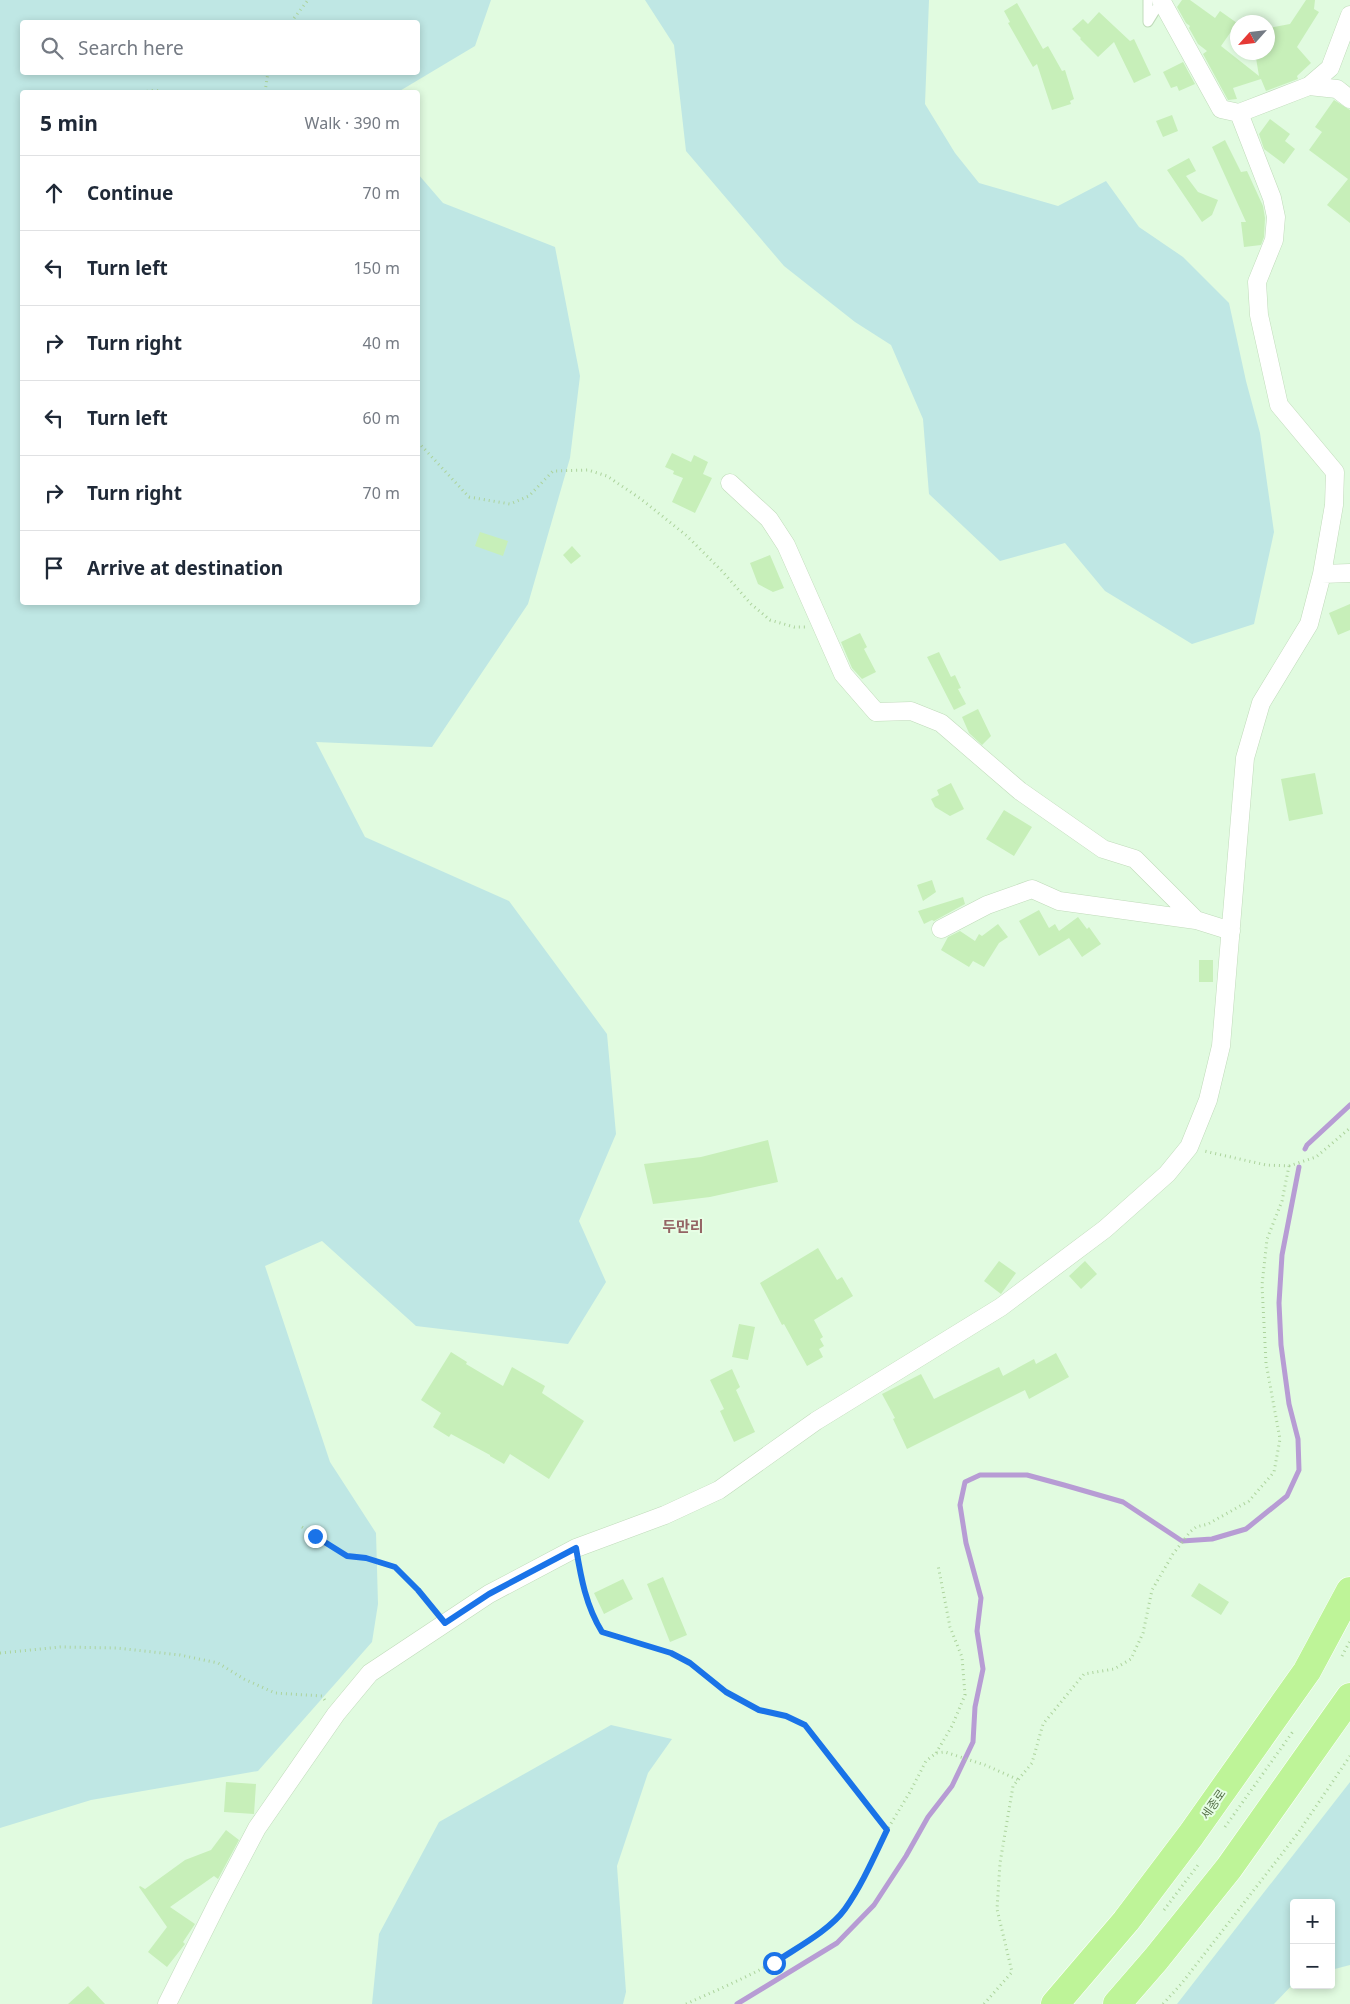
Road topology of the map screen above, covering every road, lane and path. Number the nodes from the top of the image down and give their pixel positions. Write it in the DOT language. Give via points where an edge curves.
graph roads {
  1 [pos="308,0"];
  2 [pos="1148,0"];
  3 [pos="1161,0"];
  4 [pos="1350,15"];
  5 [pos="293,20"];
  6 [pos="268,75"];
  7 [pos="1310,86"];
  8 [pos="265,90"];
  9 [pos="1350,100"];
  10 [pos="1239,113"];
  11 [pos="420,444"];
  12 [pos="730,483"];
  13 [pos="1350,573"];
  14 [pos="1322,574"];
  15 [pos="821,627"];
  16 [pos="1196,920"];
  17 [pos="941,930"];
  18 [pos="1231,931"];
  19 [pos="1350,1128"];
  20 [pos="1188,1147"];
  21 [pos="1289,1166"];
  22 [pos="302,1527"];
  23 [pos="576,1548"];
  24 [pos="938,1565"];
  25 [pos="1350,1591"];
  26 [pos="445,1623"];
  27 [pos="0,1653"];
  28 [pos="1350,1697"];
  29 [pos="336,1714"];
  30 [pos="936,1753"];
  31 [pos="1350,1756"];
  32 [pos="1019,1780"];
  33 [pos="887,1830"];
  34 [pos="167,2004"];
  35 [pos="686,2004"];
  36 [pos="984,2004"];
  37 [pos="1056,2004"];
  38 [pos="1117,2004"];
  39 [pos="1163,2004"];
  1 -- 5 [label="path"];
  2 -- 3 [label="lane" via="1148,22"];
  3 -- 10 [label="street" via="1221,109"];
  4 -- 7 [label="street" via="1330,68"];
  6 -- 8 [label="path"];
  7 -- 9 [label="street" via="1337,89"];
  7 -- 10 [label="street"];
  10 -- 14 [label="street" via="1272,198 1276,217 1274,240 1258,282 1259,315 1279,404 1335,472 1334,505"];
  11 -- 15 [label="path" via="469,497 510,504 529,496 553,471 588,470 607,476 687,536 770,620 794,627"];
  12 -- 15 [label="street" via="769,519 786,545"];
  13 -- 14 [label="street"];
  14 -- 18 [label="street" via="1309,624 1261,703 1244,761"];
  15 -- 16 [label="street" via="843,674 876,712 911,711 940,723 1020,792 1103,849 1135,859"];
  16 -- 17 [label="street" via="1059,901 1032,889 987,905"];
  16 -- 18 [label="street"];
  18 -- 20 [label="street" via="1221,1046 1208,1100"];
  19 -- 21 [label="path" via="1316,1158"];
  20 -- 21 [label="path" via="1266,1165"];
  20 -- 23 [label="street" via="1167,1174 1105,1229 1001,1307 816,1421 719,1490 666,1515"];
  21 -- 32 [label="path" via="1282,1201 1267,1239 1262,1285 1266,1363 1280,1439 1274,1472 1249,1501 1190,1532 1152,1590 1143,1633 1131,1659 1114,1669 1084,1674 1043,1724 1032,1763"];
  22 -- 26 [label="path" via="347,1556 395,1567"];
  23 -- 26 [label="street" via="489,1594"];
  23 -- 33 [label="path" via="585,1596 602,1632 671,1653 690,1663 726,1692 759,1710 786,1716 805,1725"];
  24 -- 30 [label="path" via="950,1627 962,1657 965,1695"];
  25 -- 37 [label="highway, 세종로" via="1307,1671 1197,1827 1126,1921"];
  26 -- 29 [label="street" via="370,1672"];
  27 -- 29 [label="path" via="60,1647 117,1648 180,1655 218,1663 275,1693 322,1696"];
  28 -- 38 [label="highway" via="1229,1868"];
  29 -- 34 [label="street" via="257,1828"];
  30 -- 32 [label="path" via="945,1752 985,1765"];
  30 -- 33 [label="path" via="926,1761"];
  31 -- 39 [label="path" via="1298,1833"];
  32 -- 36 [label="path" via="1013,1786 1000,1862 997,1909 1012,1972"];
  33 -- 35 [label="path" via="844,1910 820,1932 774,1963"];
}
